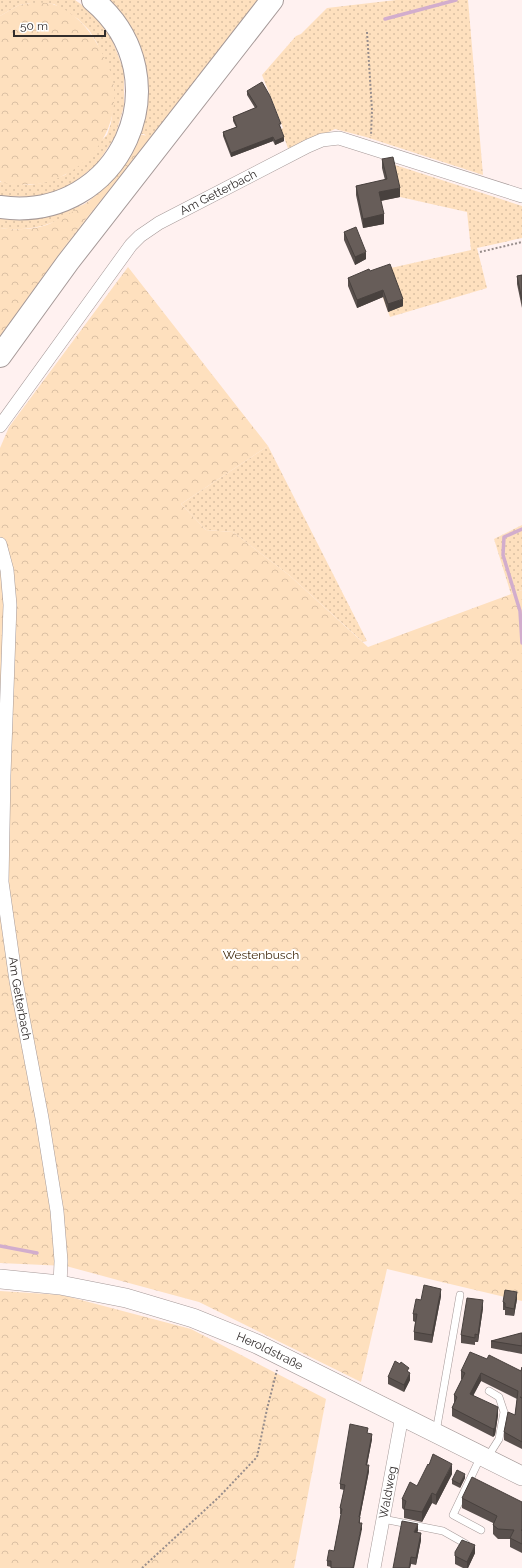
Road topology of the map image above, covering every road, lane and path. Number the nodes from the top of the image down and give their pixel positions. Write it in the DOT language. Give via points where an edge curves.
graph roads {
  1 [pos="93,0"];
  2 [pos="272,0"];
  3 [pos="367,32"];
  4 [pos="371,148"];
  5 [pos="522,196"];
  6 [pos="0,207"];
  7 [pos="522,242"];
  8 [pos="480,252"];
  9 [pos="0,356"];
  10 [pos="0,426"];
  11 [pos="0,544"];
  12 [pos="0,1279"];
  13 [pos="60,1285"];
  14 [pos="460,1295"];
  15 [pos="281,1356"];
  16 [pos="489,1391"];
  17 [pos="402,1416"];
  18 [pos="436,1433"];
  19 [pos="484,1457"];
  20 [pos="522,1476"];
  21 [pos="382,1519"];
  22 [pos="481,1530"];
  23 [pos="466,1544"];
  24 [pos="142,1568"];
  25 [pos="374,1568"];
  1 -- 6 [label="highway" via="106,11 121,32 136,74 134,118 126,141 103,174 77,194 37,208"];
  2 -- 9 [label="highway" via="63,268"];
  3 -- 4 [label="path" via="372,110"];
  4 -- 5 [label="street, Am Getterbach"];
  4 -- 10 [label="street, Am Getterbach" via="339,138 322,140 144,233 131,245"];
  7 -- 8 [label="path"];
  11 -- 13 [label="street, Am Getterbach" via="7,570 10,605 2,882 16,981 57,1211"];
  12 -- 13 [label="main road, Heroldstraße"];
  13 -- 15 [label="main road, Heroldstraße" via="126,1298 193,1318"];
  14 -- 18 [label="lane"];
  15 -- 17 [label="main road, Heroldstraße"];
  15 -- 24 [label="path" via="258,1457"];
  16 -- 19 [label="lane" via="499,1397 504,1412 499,1439"];
  17 -- 18 [label="main road, Heroldstraße"];
  17 -- 21 [label="street, Waldweg"];
  18 -- 19 [label="main road, Heroldstraße"];
  19 -- 20 [label="main road, Heroldstraße"];
  19 -- 22 [label="lane" via="453,1515"];
  21 -- 23 [label="lane" via="443,1531"];
  21 -- 25 [label="street, Waldweg"];
}
